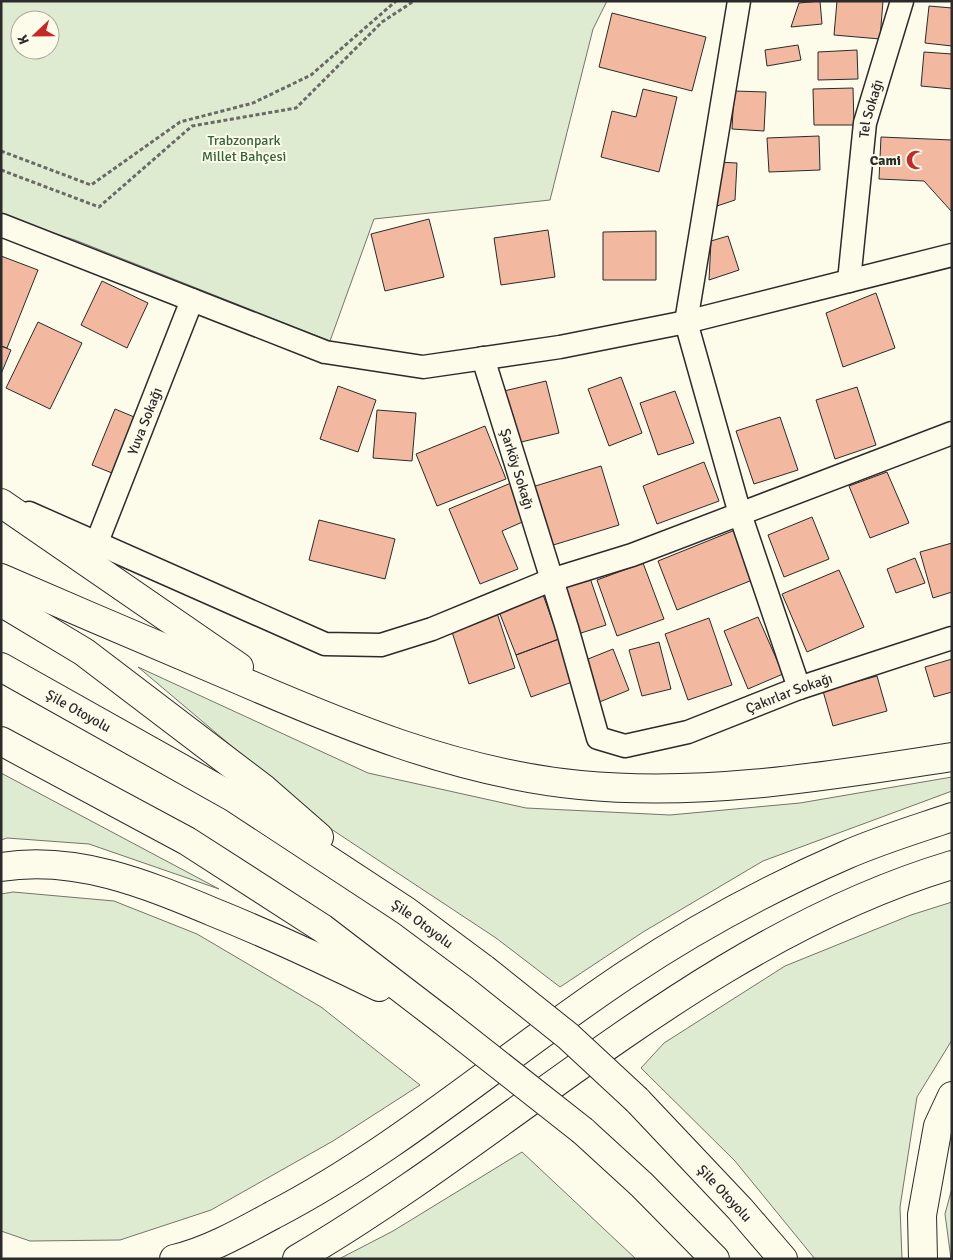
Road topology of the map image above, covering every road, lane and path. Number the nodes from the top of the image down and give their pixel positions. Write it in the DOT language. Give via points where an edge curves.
graph roads {
  1 [pos="396,1"];
  2 [pos="414,1"];
  3 [pos="739,1"];
  4 [pos="902,1"];
  5 [pos="1,150"];
  6 [pos="1,170"];
  7 [pos="1,225"];
  8 [pos="952,256"];
  9 [pos="849,281"];
  10 [pos="192,300"];
  11 [pos="686,322"];
  12 [pos="483,358"];
  13 [pos="952,433"];
  14 [pos="1,502"];
  15 [pos="740,514"];
  16 [pos="96,542"];
  17 [pos="1,578"];
  18 [pos="551,580"];
  19 [pos="1,602"];
  20 [pos="952,638"];
  21 [pos="1,667"];
  22 [pos="799,688"];
  23 [pos="290,702"];
  24 [pos="1,741"];
  25 [pos="625,746"];
  26 [pos="952,757"];
  27 [pos="952,817"];
  28 [pos="952,865"];
  29 [pos="1,867"];
  30 [pos="406,911"];
  31 [pos="442,1020"];
  32 [pos="952,1096"];
  33 [pos="174,1259"];
  34 [pos="297,1259"];
  35 [pos="715,1259"];
  36 [pos="783,1259"];
  37 [pos="923,1259"];
  1 -- 5 [label="path" via="311,75 253,103 180,122 91,185"];
  2 -- 6 [label="path" via="382,22 296,108 192,126 99,207"];
  3 -- 11 [label="street"];
  4 -- 9 [label="street, Tel Sokağı" via="865,123"];
  7 -- 10 [label="street"];
  8 -- 9 [label="street"];
  9 -- 11 [label="street"];
  10 -- 12 [label="street" via="325,352 423,367"];
  10 -- 16 [label="street, Yuva Sokağı"];
  11 -- 12 [label="street" via="560,347"];
  11 -- 15 [label="street"];
  12 -- 18 [label="street, Şarköy Sokağı"];
  13 -- 15 [label="street"];
  14 -- 16 [label="street"];
  14 -- 23 [label="highway"];
  15 -- 18 [label="street" via="632,555"];
  15 -- 22 [label="street"];
  16 -- 18 [label="street" via="325,644 381,645 432,629"];
  17 -- 23 [label="highway"];
  18 -- 25 [label="street, Şarköy Sokağı" via="598,738"];
  19 -- 30 [label="highway" via="84,652 248,777"];
  20 -- 22 [label="street, Çakırlar Sokağı"];
  21 -- 30 [label="highway, Şile Otoyolu" via="234,798"];
  22 -- 25 [label="street, Çakırlar Sokağı" via="688,732"];
  23 -- 26 [label="highway" via="371,735 443,759 506,774 588,785 665,789 720,786 839,774"];
  24 -- 31 [label="highway" via="187,841 322,928"];
  27 -- 33 [label="highway" via="848,854 772,890 693,934 628,974 396,1140 312,1195 244,1231"];
  28 -- 34 [label="highway" via="871,894 731,964 621,1035 438,1168"];
  29 -- 31 [label="highway" via="64,865 109,873 162,891 292,943"];
  30 -- 36 [label="highway, Şile Otoyolu, bridge" via="568,1036 637,1100"];
  31 -- 35 [label="highway, bridge" via="582,1132 642,1185"];
  32 -- 37 [label="highway" via="938,1126 922,1214"];
}
